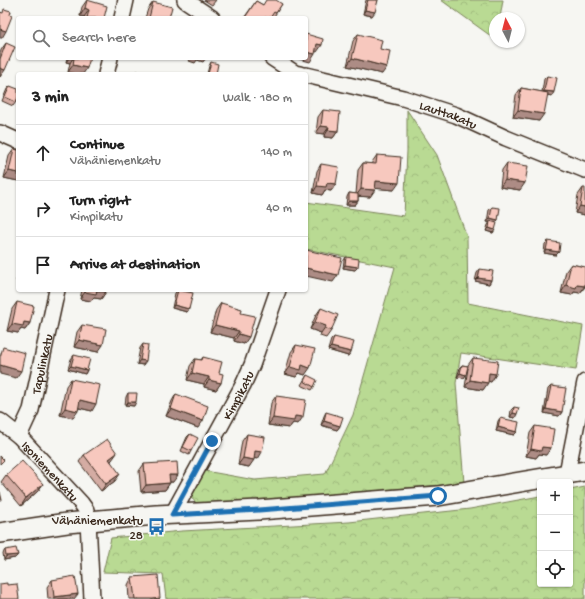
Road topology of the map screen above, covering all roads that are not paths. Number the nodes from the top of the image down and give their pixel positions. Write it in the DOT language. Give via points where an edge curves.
graph roads {
  1 [pos="126,0"];
  2 [pos="185,0"];
  3 [pos="122,16"];
  4 [pos="209,16"];
  5 [pos="110,60"];
  6 [pos="275,60"];
  7 [pos="106,72"];
  8 [pos="296,72"];
  9 [pos="308,76"];
  10 [pos="0,133"];
  11 [pos="16,140"];
  12 [pos="585,170"];
  13 [pos="57,292"];
  14 [pos="277,292"];
  15 [pos="585,382"];
  16 [pos="0,421"];
  17 [pos="19,436"];
  18 [pos="576,472"];
  19 [pos="172,515"];
  20 [pos="88,521"];
  21 [pos="0,533"];
  22 [pos="92,599"];
  1 -- 3 [label="street"];
  2 -- 4 [label="street"];
  5 -- 7 [label="street"];
  6 -- 8 [label="street, Lauttakatu"];
  9 -- 12 [label="street, Lauttakatu" via="403,98 456,115"];
  10 -- 11 [label="street"];
  13 -- 17 [label="street, Tapulinkatu" via="31,410"];
  14 -- 19 [label="street, Kimpikatu" via="243,385"];
  15 -- 18 [label="street"];
  16 -- 17 [label="street, Isoniemenkatu"];
  17 -- 20 [label="street, Isoniemenkatu" via="82,503"];
  18 -- 19 [label="street" via="438,496"];
  19 -- 20 [label="street"];
  20 -- 21 [label="street"];
  20 -- 22 [label="street, Isoniemenkatu"];
}
